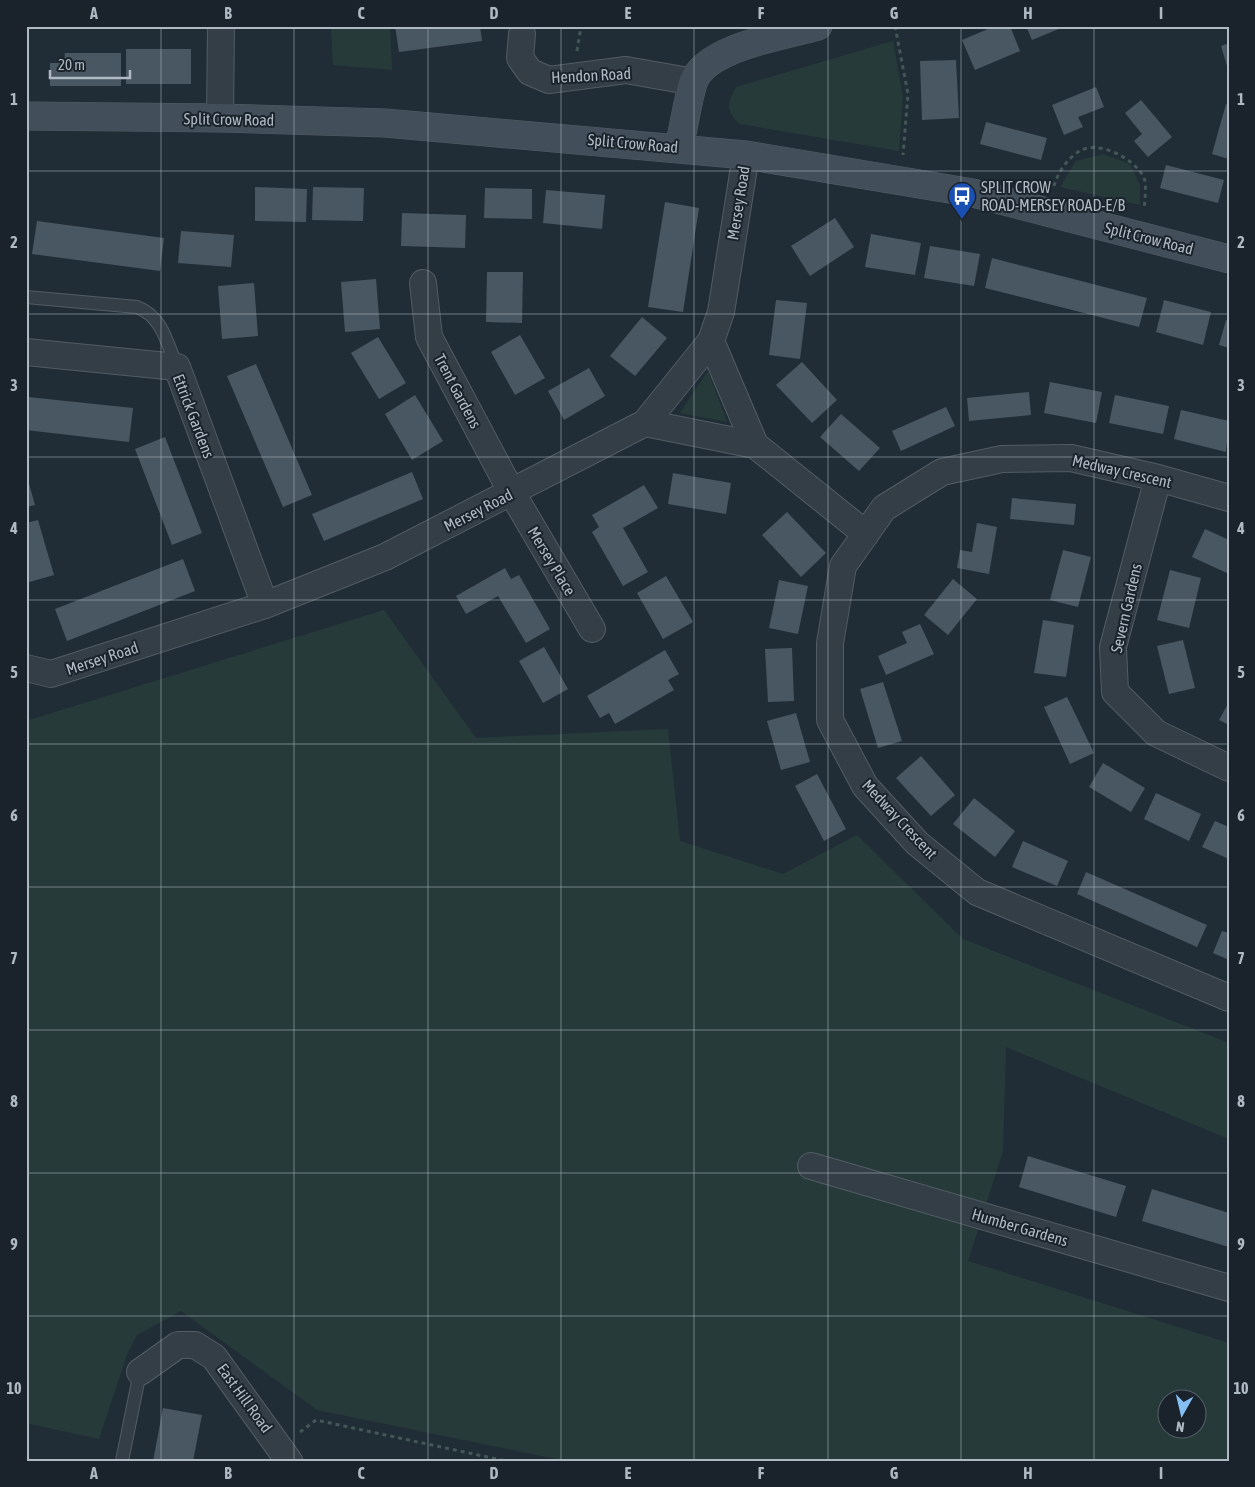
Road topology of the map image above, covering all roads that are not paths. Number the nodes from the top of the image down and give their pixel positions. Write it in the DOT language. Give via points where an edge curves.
graph roads {
  1 [pos="221,26"];
  2 [pos="818,26"];
  3 [pos="522,34"];
  4 [pos="694,82"];
  5 [pos="26,116"];
  6 [pos="220,118"];
  7 [pos="679,147"];
  8 [pos="746,155"];
  9 [pos="1229,259"];
  10 [pos="423,283"];
  11 [pos="26,297"];
  12 [pos="711,341"];
  13 [pos="26,352"];
  14 [pos="177,368"];
  15 [pos="645,422"];
  16 [pos="755,445"];
  17 [pos="1158,478"];
  18 [pos="512,493"];
  19 [pos="1229,498"];
  20 [pos="866,534"];
  21 [pos="265,605"];
  22 [pos="592,629"];
  23 [pos="26,668"];
  24 [pos="1229,768"];
  25 [pos="1229,998"];
  26 [pos="811,1166"];
  27 [pos="1229,1288"];
  28 [pos="140,1372"];
  29 [pos="278,1456"];
  30 [pos="122,1461"];
  1 -- 6 [label="street"];
  2 -- 4 [label="street" via="724,52 706,63"];
  3 -- 4 [label="street, Hendon Road" via="520,58 530,72 549,80 626,70"];
  4 -- 7 [label="street"];
  5 -- 6 [label="street, Split Crow Road"];
  6 -- 7 [label="street, Split Crow Road" via="385,123"];
  7 -- 8 [label="street, Split Crow Road"];
  8 -- 9 [label="street, Split Crow Road" via="973,193"];
  8 -- 12 [label="street, Mersey Road" via="721,312"];
  10 -- 18 [label="street, Trent Gardens" via="429,337"];
  11 -- 14 [label="lane" via="150,312 160,324"];
  12 -- 15 [label="street, Mersey Road"];
  12 -- 16 [label="street"];
  13 -- 14 [label="street, Ettrick Gardens"];
  14 -- 21 [label="street, Ettrick Gardens"];
  15 -- 16 [label="street"];
  15 -- 18 [label="street, Mersey Road"];
  16 -- 20 [label="street"];
  17 -- 19 [label="street, Medway Crescent"];
  17 -- 20 [label="street, Medway Crescent" via="1071,458 1002,459 942,472 884,508"];
  17 -- 24 [label="street, Severn Gardens" via="1113,647 1115,692 1156,733"];
  18 -- 21 [label="street, Mersey Road" via="385,558"];
  18 -- 22 [label="street, Mersey Place"];
  20 -- 25 [label="street, Medway Crescent" via="843,566 830,643 830,720 865,786 917,842 977,892"];
  21 -- 23 [label="street, Mersey Road" via="51,674"];
  26 -- 27 [label="street, Humber Gardens"];
  28 -- 29 [label="street, East Hill Road" via="178,1345 195,1346 214,1357"];
  28 -- 30 [label="lane"];
}
